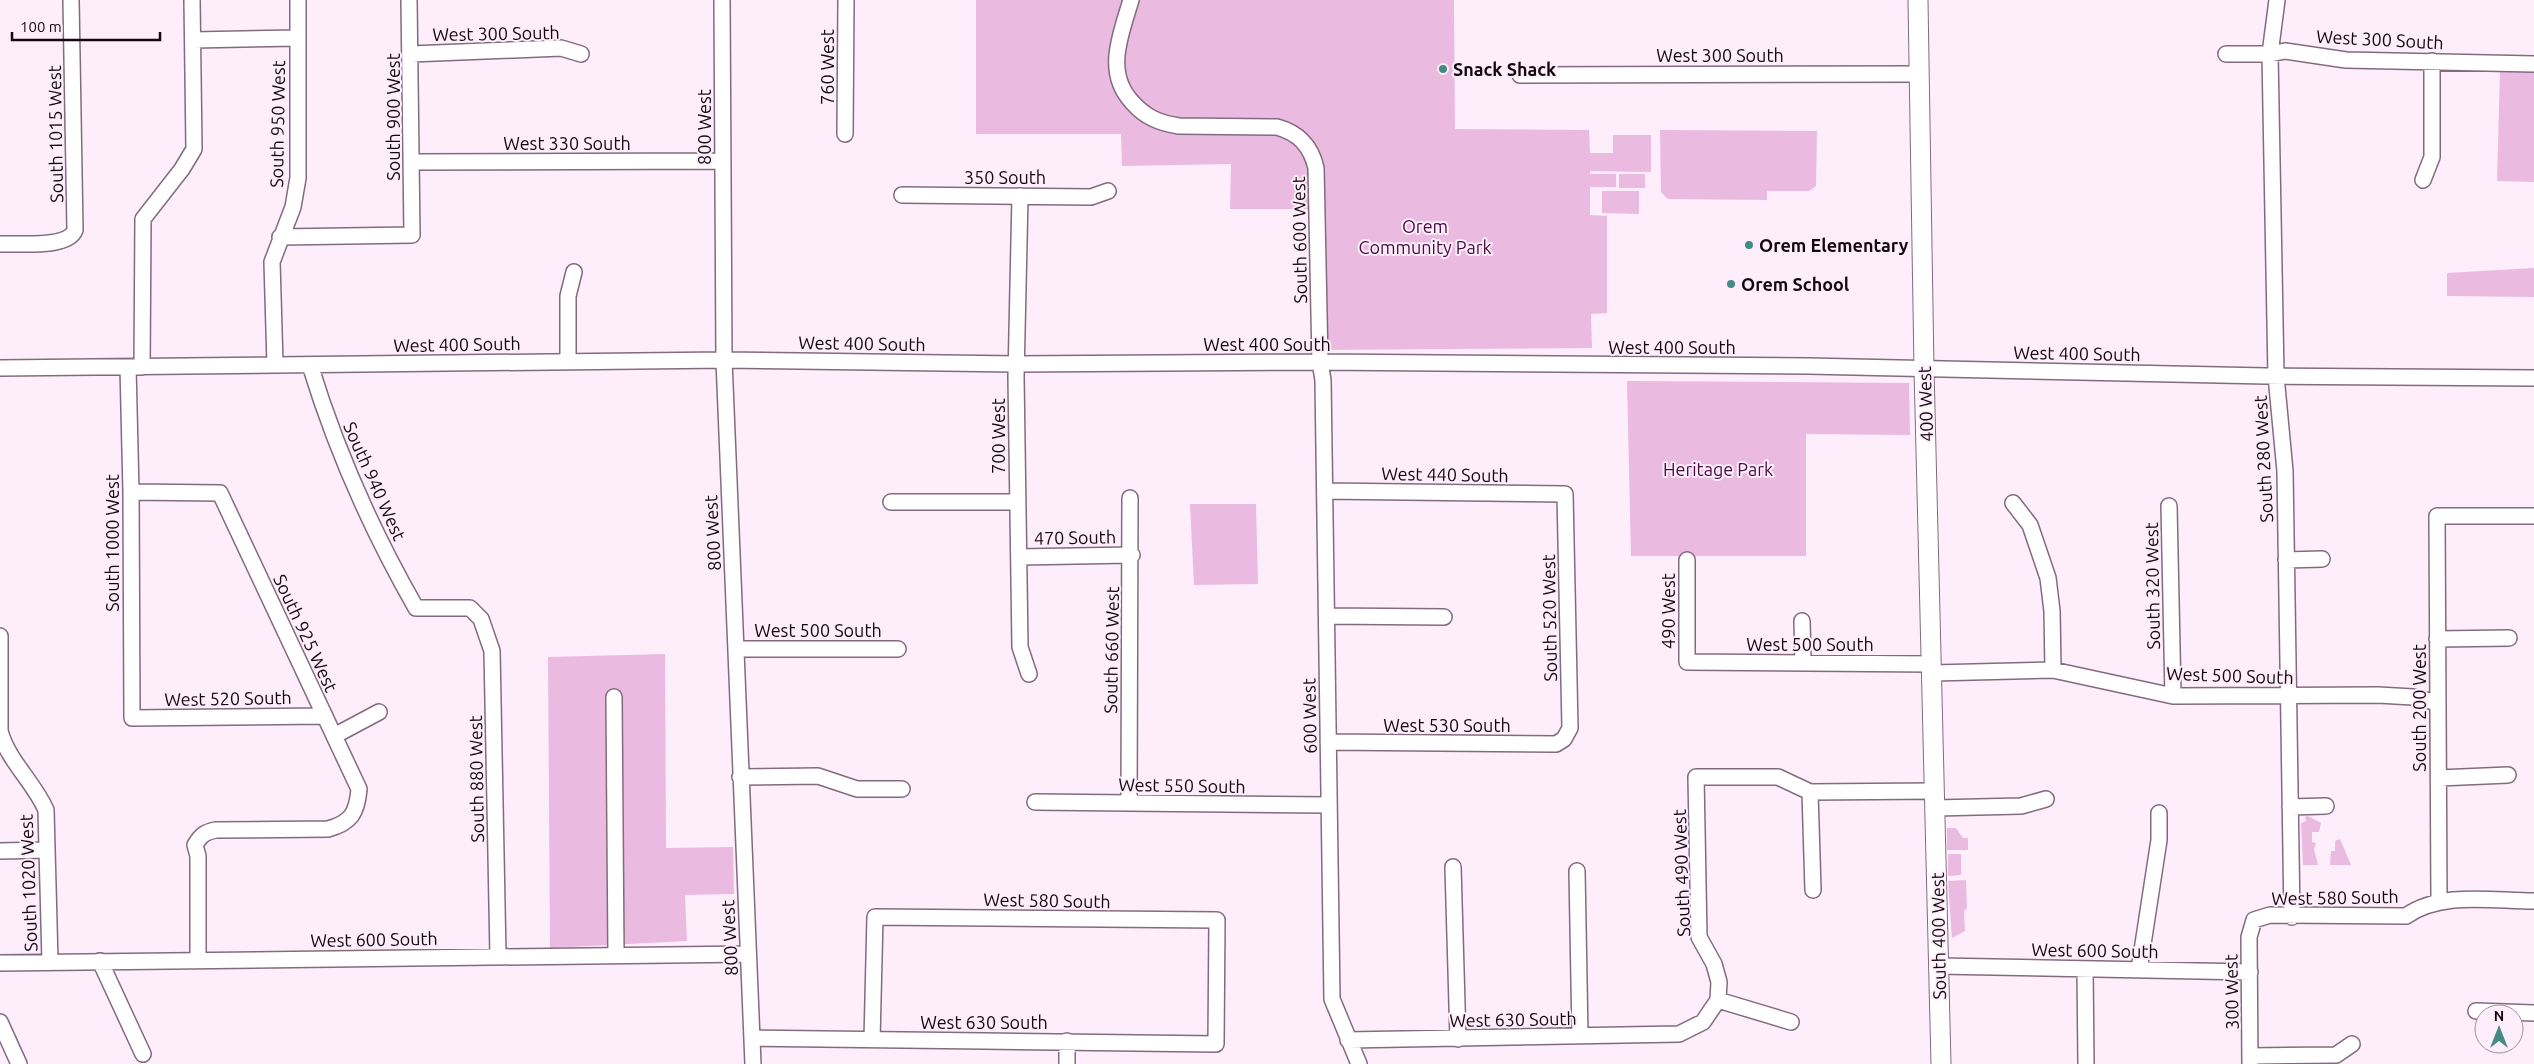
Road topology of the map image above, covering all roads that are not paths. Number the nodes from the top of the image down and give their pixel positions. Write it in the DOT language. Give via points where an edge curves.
graph roads {
  1 [pos="71,0"];
  2 [pos="192,0"];
  3 [pos="298,0"];
  4 [pos="409,0"];
  5 [pos="722,0"];
  6 [pos="846,0"];
  7 [pos="1131,0"];
  8 [pos="1918,0"];
  9 [pos="2278,0"];
  10 [pos="298,38"];
  11 [pos="193,40"];
  12 [pos="411,54"];
  13 [pos="581,54"];
  14 [pos="2226,54"];
  15 [pos="2270,54"];
  16 [pos="2432,61"];
  17 [pos="2534,64"];
  18 [pos="1920,74"];
  19 [pos="1520,75"];
  20 [pos="846,134"];
  21 [pos="723,161"];
  22 [pos="412,162"];
  23 [pos="2423,180"];
  24 [pos="1108,191"];
  25 [pos="902,195"];
  26 [pos="1020,196"];
  27 [pos="280,238"];
  28 [pos="0,244"];
  29 [pos="574,272"];
  30 [pos="568,360"];
  31 [pos="724,360"];
  32 [pos="1320,362"];
  33 [pos="275,364"];
  34 [pos="1016,364"];
  35 [pos="310,365"];
  36 [pos="135,367"];
  37 [pos="0,368"];
  38 [pos="1924,369"];
  39 [pos="2276,376"];
  40 [pos="2534,378"];
  41 [pos="1325,491"];
  42 [pos="131,492"];
  43 [pos="1565,494"];
  44 [pos="1130,498"];
  45 [pos="892,502"];
  46 [pos="1017,502"];
  47 [pos="2013,503"];
  48 [pos="2169,506"];
  49 [pos="2534,516"];
  50 [pos="1132,555"];
  51 [pos="1019,557"];
  52 [pos="2322,559"];
  53 [pos="1687,560"];
  54 [pos="2286,560"];
  55 [pos="470,608"];
  56 [pos="1327,616"];
  57 [pos="1444,617"];
  58 [pos="1802,621"];
  59 [pos="0,636"];
  60 [pos="2509,638"];
  61 [pos="2438,639"];
  62 [pos="737,649"];
  63 [pos="898,649"];
  64 [pos="1687,662"];
  65 [pos="1804,662"];
  66 [pos="1932,668"];
  67 [pos="2053,670"];
  68 [pos="1029,674"];
  69 [pos="0,695"];
  70 [pos="2173,696"];
  71 [pos="2289,696"];
  72 [pos="614,697"];
  73 [pos="2438,704"];
  74 [pos="379,712"];
  75 [pos="324,716"];
  76 [pos="132,718"];
  77 [pos="334,736"];
  78 [pos="1564,739"];
  79 [pos="1328,742"];
  80 [pos="2508,774"];
  81 [pos="740,778"];
  82 [pos="2439,778"];
  83 [pos="902,789"];
  84 [pos="1810,792"];
  85 [pos="2046,798"];
  86 [pos="1934,799"];
  87 [pos="1035,802"];
  88 [pos="1129,803"];
  89 [pos="1328,805"];
  90 [pos="2326,806"];
  91 [pos="2290,807"];
  92 [pos="2159,813"];
  93 [pos="47,850"];
  94 [pos="0,851"];
  95 [pos="1453,867"];
  96 [pos="1577,871"];
  97 [pos="1813,890"];
  98 [pos="2440,900"];
  99 [pos="2534,902"];
  100 [pos="2292,917"];
  101 [pos="2254,920"];
  102 [pos="748,954"];
  103 [pos="616,955"];
  104 [pos="498,956"];
  105 [pos="198,960"];
  106 [pos="100,961"];
  107 [pos="50,962"];
  108 [pos="0,963"];
  109 [pos="1939,966"];
  110 [pos="2084,968"];
  111 [pos="2139,970"];
  112 [pos="2250,972"];
  113 [pos="1718,1000"];
  114 [pos="0,1022"];
  115 [pos="1791,1022"];
  116 [pos="1580,1036"];
  117 [pos="752,1038"];
  118 [pos="1458,1039"];
  119 [pos="872,1040"];
  120 [pos="1348,1040"];
  121 [pos="1067,1041"];
  122 [pos="1216,1044"];
  123 [pos="2352,1044"];
  124 [pos="143,1054"];
  125 [pos="2250,1060"];
  126 [pos="19,1064"];
  127 [pos="753,1064"];
  128 [pos="1067,1064"];
  129 [pos="1359,1064"];
  130 [pos="1941,1064"];
  131 [pos="2086,1064"];
  1 -- 28 [label="street, South 1015 West" via="75,226 72,237 62,242"];
  2 -- 11 [label="street, South 1000 West"];
  3 -- 10 [label="street, South 950 West"];
  4 -- 12 [label="street, South 900 West"];
  5 -- 21 [label="street, 800 West"];
  6 -- 20 [label="street, 760 West"];
  7 -- 32 [label="street, South 600 West" via="1116,55 1117,74 1124,91 1144,114 1178,126 1277,127 1298,135 1309,147 1316,168"];
  8 -- 18 [label="main road, 400 West"];
  9 -- 15 [label="street, South 280 West"];
  10 -- 11 [label="street"];
  10 -- 27 [label="street, South 950 West" via="298,178 293,208"];
  11 -- 36 [label="street, South 1000 West" via="194,150 143,219"];
  12 -- 13 [label="street, West 300 South" via="561,48"];
  12 -- 22 [label="street, South 900 West"];
  14 -- 15 [label="street, West 300 South"];
  15 -- 16 [label="street, West 300 South" via="2285,51 2346,60"];
  15 -- 39 [label="street, South 280 West"];
  16 -- 17 [label="street, West 300 South"];
  16 -- 23 [label="street" via="2432,157"];
  18 -- 19 [label="street, West 300 South"];
  18 -- 38 [label="main road, 400 West"];
  21 -- 22 [label="street, West 330 South"];
  21 -- 31 [label="street, 800 West"];
  22 -- 27 [label="street, South 900 West" via="412,234"];
  24 -- 26 [label="street, 350 South" via="1091,197"];
  25 -- 26 [label="street, 350 South"];
  26 -- 34 [label="street, 700 West"];
  27 -- 33 [label="street, South 950 West" via="272,262"];
  29 -- 30 [label="street" via="568,296"];
  30 -- 31 [label="street, West 400 South"];
  30 -- 35 [label="street, West 400 South"];
  31 -- 34 [label="street, West 400 South"];
  31 -- 62 [label="street, 800 West"];
  32 -- 34 [label="street, West 400 South"];
  32 -- 38 [label="street, West 400 South"];
  32 -- 41 [label="street, 600 West"];
  33 -- 35 [label="street, West 400 South"];
  33 -- 36 [label="street, West 400 South"];
  34 -- 46 [label="street, 700 West"];
  35 -- 55 [label="street, South 940 West" via="326,418 354,485 416,608"];
  36 -- 37 [label="street, West 400 South"];
  36 -- 42 [label="street, South 1000 West"];
  38 -- 39 [label="street, West 400 South"];
  38 -- 66 [label="main road, 400 West"];
  39 -- 40 [label="street, West 400 South"];
  39 -- 54 [label="street, South 280 West" via="2285,471"];
  41 -- 43 [label="street, West 440 South"];
  41 -- 56 [label="street, 600 West"];
  42 -- 75 [label="street, South 925 West" via="220,493"];
  42 -- 76 [label="street, South 1000 West"];
  43 -- 78 [label="street, South 520 West" via="1570,728"];
  44 -- 50 [label="street, South 660 West"];
  45 -- 46 [label="street"];
  46 -- 51 [label="street, 700 West"];
  47 -- 67 [label="street" via="2030,525 2048,578"];
  48 -- 70 [label="street, South 320 West"];
  49 -- 61 [label="street, South 200 West" via="2437,516"];
  50 -- 51 [label="street, 470 South"];
  50 -- 88 [label="street, South 660 West"];
  51 -- 68 [label="street, 700 West" via="1020,647"];
  52 -- 54 [label="street"];
  53 -- 64 [label="street, 490 West"];
  54 -- 71 [label="street, South 280 West"];
  55 -- 104 [label="street, South 880 West" via="481,619 492,651"];
  56 -- 57 [label="street"];
  56 -- 79 [label="street, 600 West"];
  58 -- 65 [label="street"];
  59 -- 69 [label="street, South 1020 West"];
  60 -- 61 [label="street"];
  61 -- 73 [label="street, South 200 West"];
  62 -- 63 [label="street, West 500 South"];
  62 -- 81 [label="street, 800 West"];
  64 -- 65 [label="street, West 500 South"];
  65 -- 66 [label="street, West 500 South"];
  66 -- 67 [label="street, West 500 South"];
  66 -- 86 [label="main road, 400 West"];
  67 -- 70 [label="street, West 500 South"];
  69 -- 93 [label="street, South 1020 West" via="0,731 4,746 38,792 46,810"];
  70 -- 71 [label="street, West 500 South"];
  71 -- 73 [label="street, West 500 South" via="2378,695 2413,697"];
  71 -- 91 [label="street, South 280 West"];
  72 -- 103 [label="street"];
  73 -- 82 [label="street, South 200 West"];
  74 -- 77 [label="street"];
  75 -- 76 [label="street, West 520 South"];
  75 -- 77 [label="street, South 925 West"];
  77 -- 105 [label="street, South 925 West" via="359,789 358,804 342,825 328,829 216,830 206,832 195,845 198,856"];
  78 -- 79 [label="street, West 530 South" via="1556,744"];
  79 -- 89 [label="street, 600 West"];
  80 -- 82 [label="street"];
  81 -- 83 [label="street" via="818,776 857,788"];
  81 -- 102 [label="street, 800 West"];
  82 -- 98 [label="street, South 200 West"];
  84 -- 86 [label="street"];
  84 -- 97 [label="street"];
  84 -- 113 [label="street, South 490 West" via="1778,777 1696,777 1699,936 1714,964 1719,982"];
  85 -- 86 [label="street" via="2022,806"];
  86 -- 109 [label="main road, South 400 West"];
  87 -- 88 [label="street, West 550 South"];
  88 -- 89 [label="street, West 550 South"];
  89 -- 120 [label="street, 600 West" via="1332,999"];
  90 -- 91 [label="street"];
  91 -- 100 [label="street, South 280 West"];
  92 -- 111 [label="street" via="2160,840"];
  93 -- 94 [label="street"];
  93 -- 107 [label="street, South 1020 West"];
  95 -- 118 [label="street"];
  96 -- 116 [label="street"];
  98 -- 99 [label="street, West 580 South"];
  98 -- 100 [label="street, West 580 South" via="2417,908 2406,916"];
  100 -- 101 [label="street, West 580 South" via="2270,916"];
  101 -- 112 [label="street, 300 West" via="2250,936"];
  102 -- 103 [label="street, West 600 South"];
  102 -- 117 [label="street, 800 West"];
  103 -- 104 [label="street, West 600 South"];
  104 -- 105 [label="street, West 600 South"];
  105 -- 106 [label="street, West 600 South"];
  106 -- 107 [label="street, West 600 South"];
  106 -- 124 [label="street"];
  107 -- 108 [label="street, West 600 South"];
  109 -- 110 [label="street, West 600 South"];
  109 -- 130 [label="main road, South 400 West"];
  110 -- 111 [label="street, West 600 South"];
  110 -- 131 [label="street"];
  111 -- 112 [label="street, West 600 South"];
  112 -- 125 [label="street, 300 West"];
  113 -- 115 [label="street"];
  113 -- 116 [label="street, West 630 South" via="1703,1022 1679,1034"];
  114 -- 126 [label="street"];
  116 -- 118 [label="street, West 630 South"];
  117 -- 119 [label="street, West 630 South"];
  117 -- 127 [label="street, 800 West"];
  118 -- 120 [label="street, West 630 South"];
  119 -- 121 [label="street, West 630 South"];
  119 -- 122 [label="street, West 580 South" via="876,917 1217,920"];
  120 -- 129 [label="street, 600 West"];
  121 -- 122 [label="street, West 630 South"];
  121 -- 128 [label="street"];
  123 -- 125 [label="street" via="2336,1055"];
}
